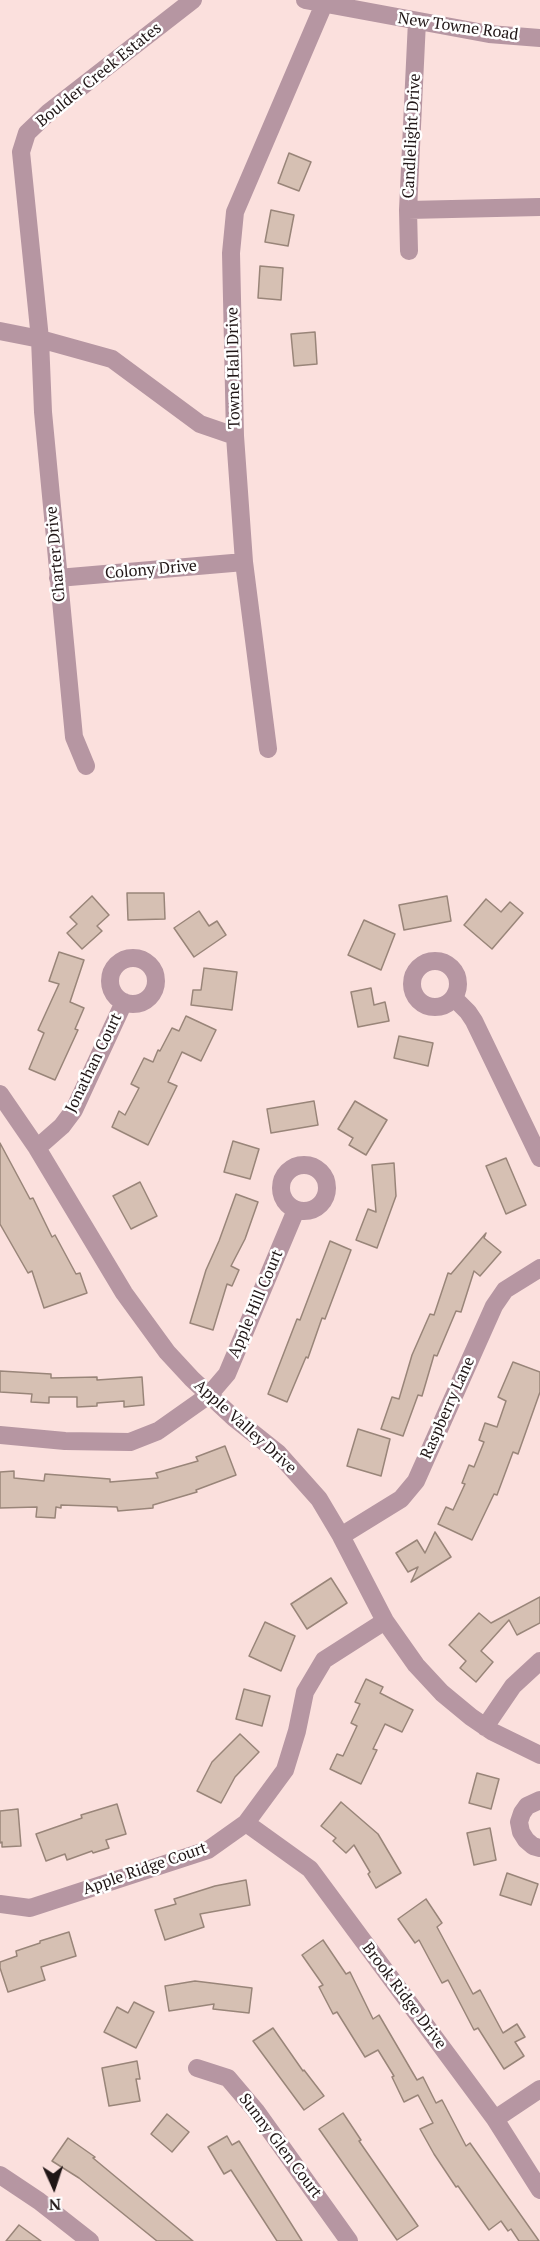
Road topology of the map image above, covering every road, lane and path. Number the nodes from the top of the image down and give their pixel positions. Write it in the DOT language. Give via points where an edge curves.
graph roads {
  1 [pos="193,0"];
  2 [pos="305,0"];
  3 [pos="324,4"];
  4 [pos="417,21"];
  5 [pos="540,38"];
  6 [pos="540,207"];
  7 [pos="408,210"];
  8 [pos="409,251"];
  9 [pos="0,331"];
  10 [pos="40,339"];
  11 [pos="236,436"];
  12 [pos="244,562"];
  13 [pos="57,578"];
  14 [pos="268,749"];
  15 [pos="86,766"];
  16 [pos="454,998"];
  17 [pos="124,1002"];
  18 [pos="0,1094"];
  19 [pos="38,1148"];
  20 [pos="540,1158"];
  21 [pos="296,1210"];
  22 [pos="540,1268"];
  23 [pos="209,1395"];
  24 [pos="0,1435"];
  25 [pos="341,1536"];
  26 [pos="385,1621"];
  27 [pos="540,1661"];
  28 [pos="485,1727"];
  29 [pos="540,1755"];
  30 [pos="540,1800"];
  31 [pos="246,1823"];
  32 [pos="540,1848"];
  33 [pos="0,1904"];
  34 [pos="197,2068"];
  35 [pos="540,2089"];
  36 [pos="495,2119"];
  37 [pos="0,2175"];
  38 [pos="540,2190"];
  39 [pos="90,2241"];
  40 [pos="349,2241"];
  1 -- 10 [label="street, Boulder Creek Estates" via="27,133 21,152"];
  2 -- 3 [label="street, New Towne Road"];
  3 -- 4 [label="street, New Towne Road"];
  3 -- 11 [label="street, Towne Hall Drive" via="235,212 231,253"];
  4 -- 5 [label="street, New Towne Road" via="489,34"];
  4 -- 7 [label="street, Candlelight Drive"];
  6 -- 7 [label="street"];
  7 -- 8 [label="street, Candlelight Drive"];
  9 -- 10 [label="street"];
  10 -- 11 [label="street" via="112,359 200,424"];
  10 -- 13 [label="street, Charter Drive"];
  11 -- 12 [label="street, Towne Hall Drive"];
  12 -- 13 [label="street, Colony Drive"];
  12 -- 14 [label="street, Towne Hall Drive"];
  13 -- 15 [label="street, Charter Drive" via="74,737"];
  16 -- 20 [label="street" via="474,1021"];
  17 -- 19 [label="street, Jonathan Court" via="74,1110"];
  18 -- 19 [label="street, Apple Valley Drive"];
  19 -- 23 [label="street, Apple Valley Drive" via="137,1312 175,1361"];
  21 -- 23 [label="street, Apple Hill Court" via="226,1374"];
  22 -- 25 [label="street, Raspberry Lane" via="505,1290 494,1306 416,1481 401,1499"];
  23 -- 24 [label="street, Apple Hill Court" via="158,1431 130,1442 65,1442"];
  23 -- 25 [label="street, Apple Valley Drive" via="292,1468 326,1508"];
  25 -- 26 [label="street, Apple Valley Drive"];
  26 -- 28 [label="street, Apple Valley Drive" via="425,1676"];
  26 -- 31 [label="street, Apple Ridge Court" via="324,1660 305,1692 285,1770"];
  27 -- 28 [label="street" via="513,1686"];
  28 -- 29 [label="street, Apple Valley Drive"];
  30 -- 32 [label="street" via="528,1806 519,1822 526,1840"];
  31 -- 33 [label="street, Apple Ridge Court" via="208,1850 30,1908"];
  31 -- 36 [label="street, Brook Ridge Drive" via="310,1869"];
  34 -- 40 [label="street, Sunny Glen Court" via="228,2078"];
  35 -- 36 [label="street"];
  36 -- 38 [label="street, Brook Ridge Drive"];
  37 -- 39 [label="street"];
}
